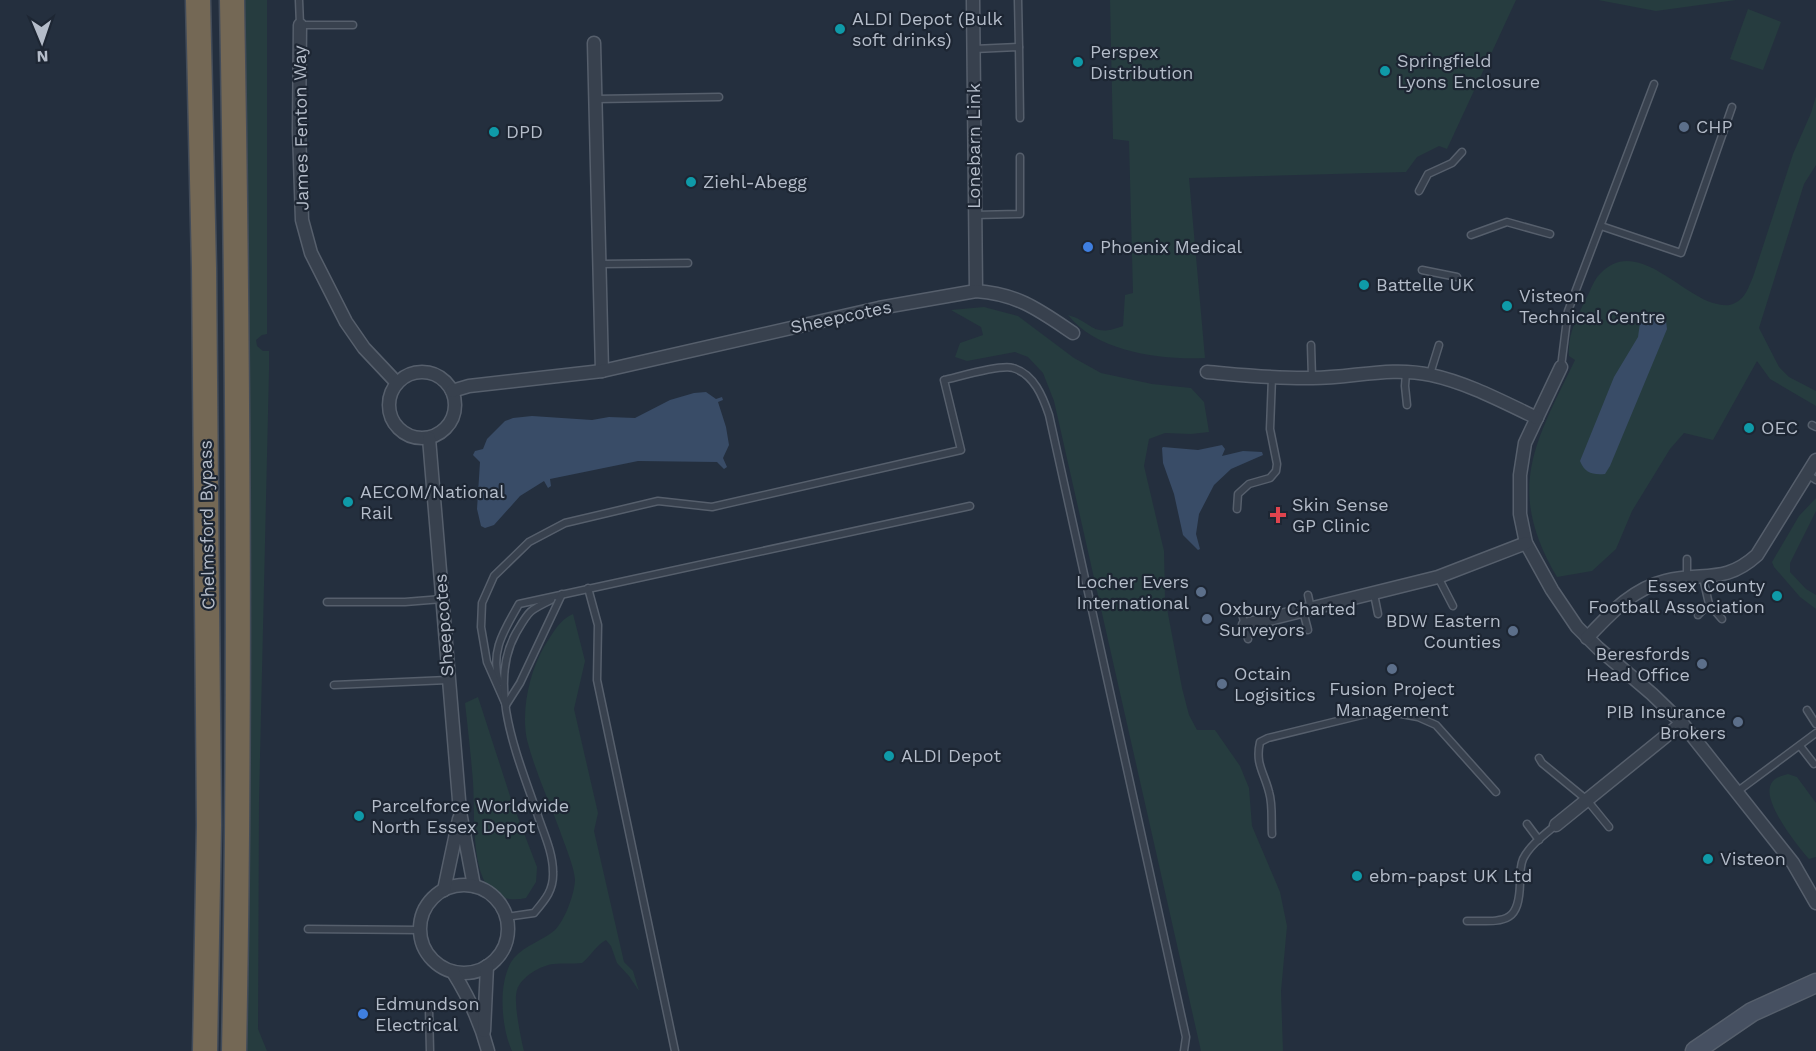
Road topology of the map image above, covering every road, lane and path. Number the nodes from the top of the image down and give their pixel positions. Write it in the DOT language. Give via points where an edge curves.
graph roads {
  1 [pos="198,0"];
  2 [pos="232,0"];
  3 [pos="299,0"];
  4 [pos="973,0"];
  5 [pos="1018,0"];
  6 [pos="352,24"];
  7 [pos="300,25"];
  8 [pos="594,43"];
  9 [pos="1019,47"];
  10 [pos="974,49"];
  11 [pos="1654,84"];
  12 [pos="719,97"];
  13 [pos="596,99"];
  14 [pos="1732,107"];
  15 [pos="1020,118"];
  16 [pos="1462,152"];
  17 [pos="1020,157"];
  18 [pos="1419,191"];
  19 [pos="975,215"];
  20 [pos="1601,226"];
  21 [pos="1550,234"];
  22 [pos="1471,235"];
  23 [pos="688,263"];
  24 [pos="600,264"];
  25 [pos="1422,270"];
  26 [pos="1458,277"];
  27 [pos="976,291"];
  28 [pos="1073,333"];
  29 [pos="1311,345"];
  30 [pos="1438,345"];
  31 [pos="1562,367"];
  32 [pos="602,371"];
  33 [pos="1207,372"];
  34 [pos="1407,372"];
  35 [pos="1430,375"];
  36 [pos="1272,377"];
  37 [pos="1312,378"];
  38 [pos="397,383"];
  39 [pos="452,391"];
  40 [pos="1407,405"];
  41 [pos="1537,418"];
  42 [pos="429,438"];
  43 [pos="1816,459"];
  44 [pos="1812,477"];
  45 [pos="970,506"];
  46 [pos="1237,509"];
  47 [pos="1526,543"];
  48 [pos="1687,559"];
  49 [pos="1438,577"];
  50 [pos="1687,578"];
  51 [pos="1703,578"];
  52 [pos="588,588"];
  53 [pos="562,594"];
  54 [pos="1374,594"];
  55 [pos="1308,595"];
  56 [pos="442,599"];
  57 [pos="327,602"];
  58 [pos="1709,604"];
  59 [pos="1453,606"];
  60 [pos="1241,609"];
  61 [pos="1307,610"];
  62 [pos="1378,615"];
  63 [pos="1698,615"];
  64 [pos="1722,619"];
  65 [pos="1245,625"];
  66 [pos="1308,630"];
  67 [pos="1587,638"];
  68 [pos="1248,639"];
  69 [pos="448,680"];
  70 [pos="334,685"];
  71 [pos="506,705"];
  72 [pos="1807,710"];
  73 [pos="1682,723"];
  74 [pos="1816,723"];
  75 [pos="1816,733"];
  76 [pos="1800,746"];
  77 [pos="1539,758"];
  78 [pos="1814,764"];
  79 [pos="1738,791"];
  80 [pos="1496,792"];
  81 [pos="1587,800"];
  82 [pos="460,812"];
  83 [pos="1527,824"];
  84 [pos="1556,825"];
  85 [pos="1610,827"];
  86 [pos="1272,834"];
  87 [pos="1539,840"];
  88 [pos="1793,863"];
  89 [pos="1816,882"];
  90 [pos="474,886"];
  91 [pos="444,890"];
  92 [pos="1816,903"];
  93 [pos="506,917"];
  94 [pos="1467,921"];
  95 [pos="308,929"];
  96 [pos="420,930"];
  97 [pos="487,966"];
  98 [pos="1816,968"];
  99 [pos="453,972"];
  100 [pos="1816,983"];
  101 [pos="1796,993"];
  102 [pos="429,1009"];
  103 [pos="484,1036"];
  104 [pos="205,1051"];
  105 [pos="234,1051"];
  106 [pos="430,1051"];
  107 [pos="488,1051"];
  108 [pos="675,1051"];
  109 [pos="1184,1051"];
  110 [pos="1695,1051"];
  1 -- 104 [label="highway, Chelmsford Bypass" via="209,813"];
  2 -- 105 [label="highway, Chelmsford Bypass" via="238,798"];
  3 -- 7 [label="lane"];
  4 -- 10 [label="street, Lonebarn Link"];
  5 -- 9 [label="lane"];
  6 -- 7 [label="lane"];
  7 -- 38 [label="street, James Fenton Way" via="298,131 302,220 311,253 346,322"];
  8 -- 13 [label="street"];
  9 -- 10 [label="lane"];
  9 -- 15 [label="lane"];
  10 -- 19 [label="street, Lonebarn Link"];
  11 -- 20 [label="lane"];
  12 -- 13 [label="lane"];
  13 -- 24 [label="street"];
  14 -- 20 [label="lane" via="1681,253"];
  16 -- 18 [label="lane" via="1452,163 1428,174"];
  17 -- 19 [label="lane" via="1020,214"];
  19 -- 27 [label="street, Lonebarn Link"];
  20 -- 31 [label="lane" via="1568,311"];
  21 -- 22 [label="lane" via="1507,222"];
  23 -- 24 [label="lane"];
  24 -- 32 [label="street"];
  25 -- 26 [label="lane"];
  27 -- 28 [label="street, Sheepcotes" via="1019,299"];
  27 -- 32 [label="street, Sheepcotes" via="879,308"];
  29 -- 37 [label="lane"];
  30 -- 35 [label="lane"];
  31 -- 41 [label="street"];
  32 -- 39 [label="street, Sheepcotes"];
  33 -- 36 [label="street"];
  34 -- 35 [label="street"];
  34 -- 37 [label="street"];
  34 -- 40 [label="lane"];
  35 -- 41 [label="street" via="1468,387"];
  36 -- 37 [label="street"];
  36 -- 46 [label="lane" via="1270,429 1276,471 1270,478 1243,489 1238,494"];
  38 -- 39 [label="street" via="417,372 431,373"];
  38 -- 42 [label="street" via="388,403 393,423 417,439"];
  39 -- 42 [label="street" via="452,421 443,432"];
  41 -- 47 [label="street" via="1525,443 1520,475 1520,514"];
  42 -- 56 [label="street, Sheepcotes"];
  43 -- 44 [label="street"];
  44 -- 51 [label="street" via="1757,555 1730,574"];
  45 -- 52 [label="lane"];
  47 -- 49 [label="street"];
  47 -- 67 [label="street" via="1552,590"];
  48 -- 50 [label="lane"];
  49 -- 54 [label="street"];
  49 -- 59 [label="lane"];
  50 -- 51 [label="street"];
  50 -- 67 [label="street" via="1645,588 1612,611"];
  51 -- 58 [label="lane"];
  52 -- 53 [label="lane"];
  52 -- 108 [label="lane" via="598,625 597,680"];
  53 -- 71 [label="lane"];
  53 -- 71 [label="lane" via="529,611 509,646 503,674"];
  53 -- 71 [label="lane" via="519,604 498,642 496,670"];
  54 -- 61 [label="street"];
  54 -- 62 [label="lane"];
  55 -- 61 [label="lane"];
  56 -- 57 [label="lane"];
  56 -- 69 [label="street, Sheepcotes"];
  58 -- 63 [label="lane"];
  58 -- 64 [label="lane"];
  60 -- 65 [label="lane"];
  61 -- 65 [label="street"];
  61 -- 66 [label="lane"];
  65 -- 68 [label="lane"];
  67 -- 73 [label="street"];
  69 -- 70 [label="lane"];
  69 -- 82 [label="street, Sheepcotes"];
  71 -- 93 [label="lane" via="510,729 550,851 553,874 549,895 534,913"];
  71 -- 109 [label="lane" via="487,662 481,627 482,603 494,576 529,542 565,523 639,505 658,501 712,507 961,450 944,381 1013,367 1042,393 1048,415 1186,1037"];
  72 -- 74 [label="lane"];
  73 -- 79 [label="street"];
  73 -- 81 [label="street"];
  75 -- 76 [label="lane"];
  76 -- 78 [label="lane"];
  76 -- 79 [label="lane"];
  77 -- 81 [label="lane"];
  79 -- 88 [label="street"];
  80 -- 86 [label="lane" via="1436,726 1418,717 1370,713 1260,742 1257,754 1270,792"];
  81 -- 84 [label="street"];
  81 -- 85 [label="lane"];
  82 -- 90 [label="street, Sheepcotes"];
  82 -- 91 [label="street, Sheepcotes"];
  83 -- 87 [label="lane"];
  84 -- 87 [label="lane"];
  87 -- 94 [label="lane" via="1522,861 1515,912 1509,918"];
  88 -- 89 [label="street"];
  88 -- 92 [label="street"];
  90 -- 91 [label="street" via="458,885"];
  90 -- 93 [label="street" via="494,897"];
  91 -- 96 [label="street" via="427,905"];
  93 -- 97 [label="street" via="505,945"];
  95 -- 96 [label="lane"];
  96 -- 99 [label="street" via="428,955"];
  97 -- 99 [label="street" via="461,974"];
  97 -- 103 [label="street"];
  98 -- 101 [label="main road"];
  99 -- 103 [label="street"];
  100 -- 101 [label="main road"];
  101 -- 110 [label="main road" via="1752,1012"];
  102 -- 106 [label="lane"];
  103 -- 107 [label="street"];
}
